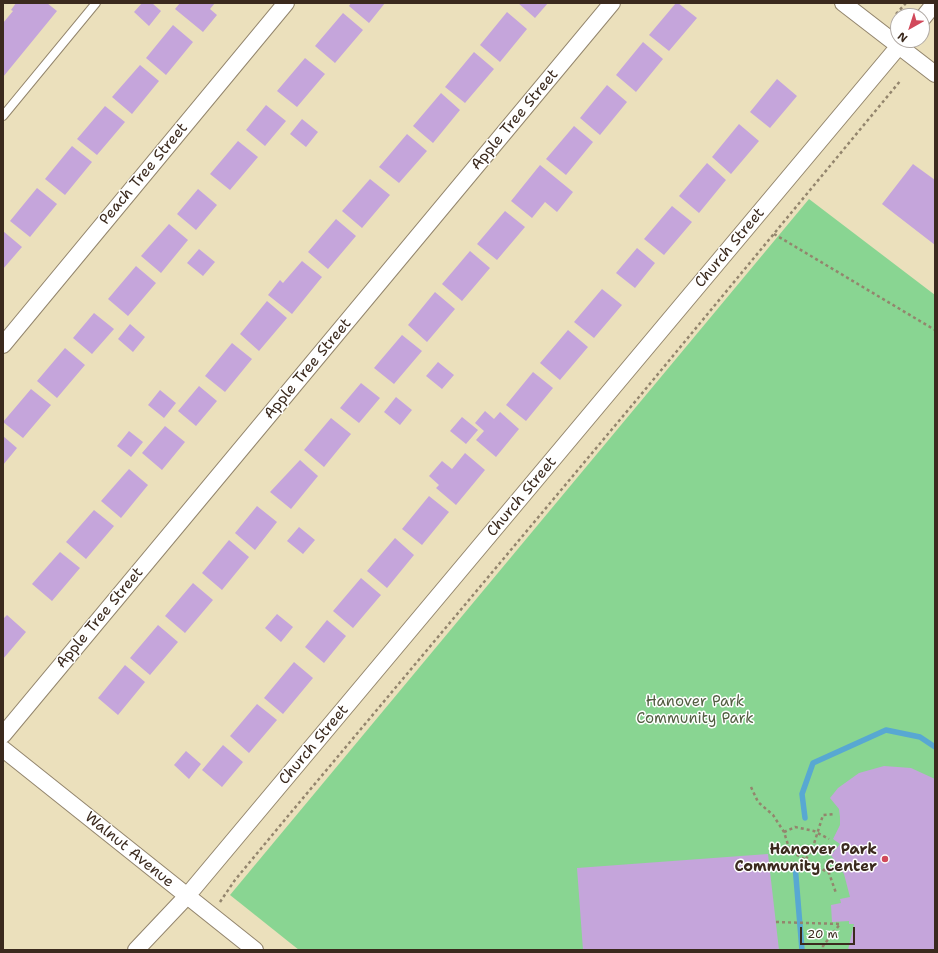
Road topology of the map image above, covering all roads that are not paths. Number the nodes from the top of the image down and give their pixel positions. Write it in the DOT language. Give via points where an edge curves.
graph roads {
  1 [pos="96,3"];
  2 [pos="286,3"];
  3 [pos="612,3"];
  4 [pos="843,3"];
  5 [pos="890,35"];
  6 [pos="898,48"];
  7 [pos="907,48"];
  8 [pos="935,74"];
  9 [pos="3,116"];
  10 [pos="3,345"];
  11 [pos="3,735"];
  12 [pos="3,749"];
  13 [pos="187,896"];
  14 [pos="136,950"];
  15 [pos="255,950"];
  1 -- 9 [label="lane"];
  2 -- 10 [label="street, Peach Tree Street"];
  3 -- 11 [label="street, Apple Tree Street"];
  4 -- 5 [label="street"];
  6 -- 13 [label="street, Church Street"];
  7 -- 8 [label="street"];
  12 -- 13 [label="street, Walnut Avenue"];
  13 -- 14 [label="street, Church Street"];
  13 -- 15 [label="street, Walnut Avenue"];
}
